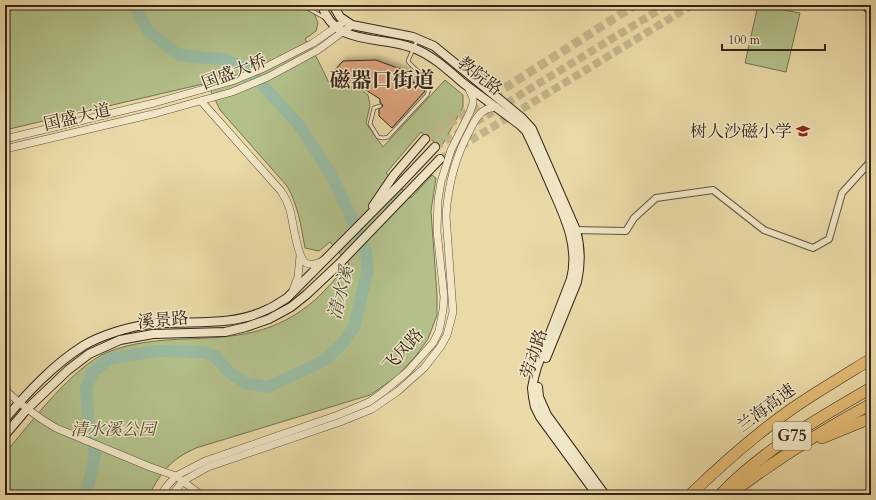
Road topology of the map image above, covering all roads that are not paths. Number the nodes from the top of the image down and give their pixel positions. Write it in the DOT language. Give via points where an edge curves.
graph roads {
  1 [pos="302,5"];
  2 [pos="322,5"];
  3 [pos="333,5"];
  4 [pos="865,5"];
  5 [pos="871,11"];
  6 [pos="329,21"];
  7 [pos="348,23"];
  8 [pos="339,30"];
  9 [pos="418,38"];
  10 [pos="413,48"];
  11 [pos="467,85"];
  12 [pos="201,101"];
  13 [pos="154,103"];
  14 [pos="380,106"];
  15 [pos="496,107"];
  16 [pos="157,113"];
  17 [pos="5,139"];
  18 [pos="425,139"];
  19 [pos="435,147"];
  20 [pos="5,149"];
  21 [pos="440,159"];
  22 [pos="871,161"];
  23 [pos="361,223"];
  24 [pos="573,230"];
  25 [pos="300,253"];
  26 [pos="329,257"];
  27 [pos="287,298"];
  28 [pos="871,359"];
  29 [pos="871,388"];
  30 [pos="5,390"];
  31 [pos="18,403"];
  32 [pos="871,404"];
  33 [pos="27,409"];
  34 [pos="5,418"];
  35 [pos="871,418"];
  36 [pos="5,435"];
  37 [pos="792,450"];
  38 [pos="176,476"];
  39 [pos="184,481"];
  40 [pos="161,495"];
  41 [pos="172,495"];
  42 [pos="201,495"];
  43 [pos="597,495"];
  44 [pos="605,495"];
  45 [pos="690,495"];
  46 [pos="720,495"];
  47 [pos="729,495"];
  1 -- 6 [label="lane"];
  2 -- 6 [label="main road, 教院路"];
  3 -- 7 [label="main road" via="340,17"];
  4 -- 5 [label="main road"];
  6 -- 8 [label="main road, 教院路"];
  7 -- 8 [label="street"];
  7 -- 9 [label="main road, 教院路"];
  8 -- 10 [label="main road, 教院路"];
  8 -- 12 [label="street, 国盛大桥" via="318,50 251,85"];
  8 -- 13 [label="street, 国盛大桥" via="248,75"];
  9 -- 10 [label="lane"];
  9 -- 24 [label="main road, 教院路" via="434,46 528,124 536,136"];
  10 -- 11 [label="main road, 教院路" via="430,57"];
  10 -- 14 [label="lane" via="408,61 428,80 428,95 409,112 388,137 380,138 370,126 374,108"];
  11 -- 15 [label="main road, 教院路"];
  11 -- 38 [label="street, 飞凤路" via="473,103 451,150 440,182 437,231 444,310 433,343 407,372 369,402 205,461"];
  12 -- 16 [label="street, 国盛大桥"];
  12 -- 25 [label="street" via="281,191 287,201"];
  13 -- 17 [label="street, 国盛大道"];
  15 -- 24 [label="main road, 教院路" via="526,132"];
  15 -- 39 [label="street, 飞凤路" via="488,108 476,118 453,169 446,216 453,312 447,335 424,368 372,409 220,462"];
  16 -- 20 [label="street, 国盛大道"];
  18 -- 23 [label="main road" via="394,175"];
  19 -- 23 [label="main road"];
  21 -- 33 [label="main road, 溪景路" via="339,264 291,307 269,319 225,332 154,334 120,340 89,354"];
  22 -- 24 [label="street" via="842,193 829,239 813,248 764,230 713,190 656,198 634,218 626,231"];
  23 -- 26 [label="main road, 溪景路"];
  24 -- 43 [label="main road, 劳动路" via="574,268 537,367 532,388 535,407 540,417"];
  24 -- 44 [label="main road, 劳动路" via="580,244 580,269 542,370 539,397 547,415"];
  25 -- 26 [label="street" via="303,261 311,264 317,264"];
  25 -- 27 [label="street" via="296,285"];
  26 -- 27 [label="main road, 溪景路"];
  27 -- 31 [label="main road, 溪景路" via="266,311 224,321 152,324 118,331 84,346 60,362"];
  28 -- 45 [label="highway, 兰海高速 / G75" via="793,408 720,466"];
  29 -- 46 [label="highway, G75" via="777,446"];
  30 -- 31 [label="street"];
  31 -- 33 [label="street"];
  31 -- 34 [label="main road, 溪景路"];
  32 -- 37 [label="highway"];
  33 -- 36 [label="main road, 溪景路"];
  33 -- 38 [label="street" via="56,428"];
  35 -- 37 [label="highway"];
  37 -- 47 [label="highway"];
  38 -- 39 [label="street"];
  38 -- 40 [label="street, 飞凤路"];
  39 -- 41 [label="street, 飞凤路"];
  39 -- 42 [label="street"];
}
